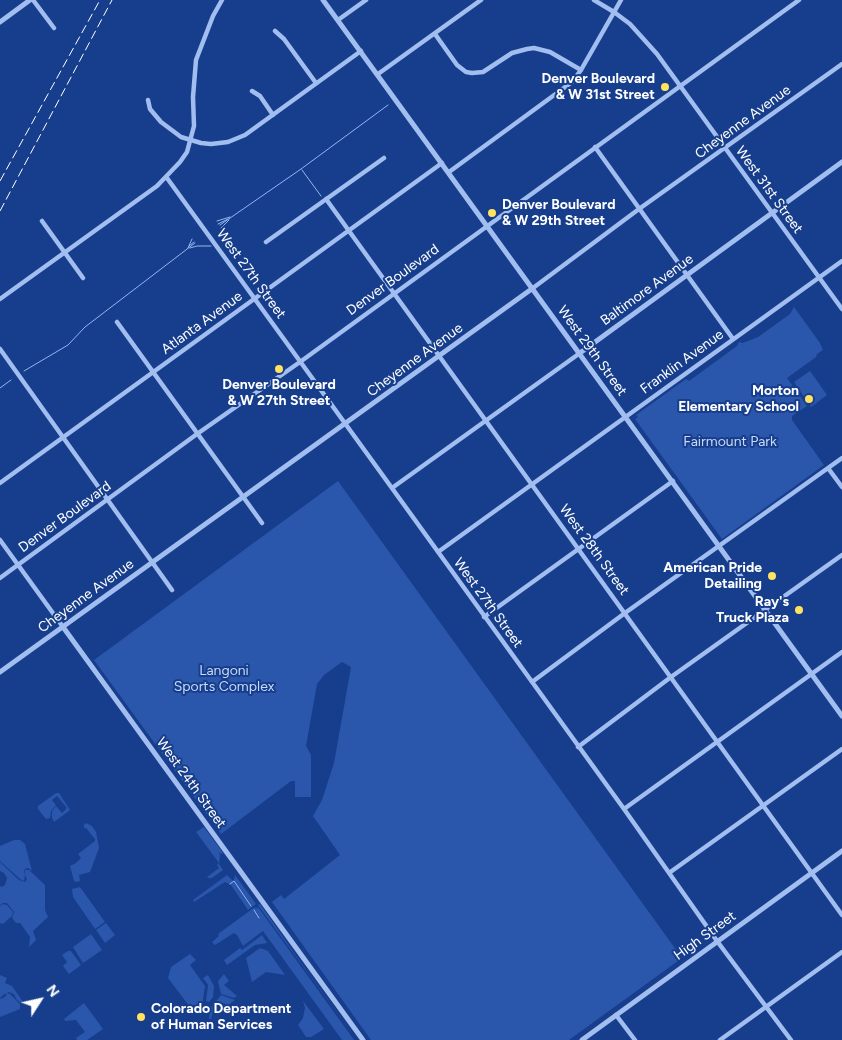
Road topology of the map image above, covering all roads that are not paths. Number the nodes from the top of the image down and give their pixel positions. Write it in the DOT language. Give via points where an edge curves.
graph roads {
  1 [pos="32,0"];
  2 [pos="222,0"];
  3 [pos="323,0"];
  4 [pos="366,0"];
  5 [pos="481,0"];
  6 [pos="594,0"];
  7 [pos="621,0"];
  8 [pos="798,0"];
  9 [pos="614,12"];
  10 [pos="338,20"];
  11 [pos="0,22"];
  12 [pos="54,28"];
  13 [pos="275,30"];
  14 [pos="435,34"];
  15 [pos="361,51"];
  16 [pos="842,64"];
  17 [pos="581,70"];
  18 [pos="378,74"];
  19 [pos="316,83"];
  20 [pos="680,86"];
  21 [pos="252,91"];
  22 [pos="148,100"];
  23 [pos="273,115"];
  24 [pos="191,141"];
  25 [pos="595,147"];
  26 [pos="725,148"];
  27 [pos="384,158"];
  28 [pos="842,162"];
  29 [pos="442,163"];
  30 [pos="448,172"];
  31 [pos="166,178"];
  32 [pos="326,199"];
  33 [pos="640,209"];
  34 [pos="772,213"];
  35 [pos="42,222"];
  36 [pos="488,226"];
  37 [pos="349,231"];
  38 [pos="266,242"];
  39 [pos="64,252"];
  40 [pos="842,260"];
  41 [pos="687,274"];
  42 [pos="819,277"];
  43 [pos="83,278"];
  44 [pos="533,288"];
  45 [pos="394,294"];
  46 [pos="0,299"];
  47 [pos="255,299"];
  48 [pos="842,309"];
  49 [pos="116,322"];
  50 [pos="732,339"];
  51 [pos="0,349"];
  52 [pos="580,353"];
  53 [pos="439,356"];
  54 [pos="300,362"];
  55 [pos="153,373"];
  56 [pos="626,416"];
  57 [pos="486,420"];
  58 [pos="346,424"];
  59 [pos="197,434"];
  60 [pos="63,437"];
  61 [pos="842,458"];
  62 [pos="828,468"];
  63 [pos="673,481"];
  64 [pos="0,483"];
  65 [pos="533,484"];
  66 [pos="842,487"];
  67 [pos="392,488"];
  68 [pos="243,497"];
  69 [pos="109,500"];
  70 [pos="262,524"];
  71 [pos="0,540"];
  72 [pos="719,545"];
  73 [pos="579,549"];
  74 [pos="438,552"];
  75 [pos="842,556"];
  76 [pos="152,563"];
  77 [pos="18,565"];
  78 [pos="0,578"];
  79 [pos="172,590"];
  80 [pos="766,611"];
  81 [pos="625,613"];
  82 [pos="484,617"];
  83 [pos="63,627"];
  84 [pos="842,652"];
  85 [pos="0,672"];
  86 [pos="812,674"];
  87 [pos="671,677"];
  88 [pos="532,682"];
  89 [pos="842,716"];
  90 [pos="718,742"];
  91 [pos="578,747"];
  92 [pos="842,749"];
  93 [pos="764,806"];
  94 [pos="624,809"];
  95 [pos="842,851"];
  96 [pos="669,873"];
  97 [pos="812,873"];
  98 [pos="842,915"];
  99 [pos="717,941"];
  100 [pos="842,952"];
  101 [pos="767,1006"];
  102 [pos="616,1015"];
  103 [pos="363,1040"];
  104 [pos="582,1040"];
  105 [pos="634,1040"];
  106 [pos="720,1040"];
  107 [pos="791,1040"];
  1 -- 11 [label="street"];
  1 -- 12 [label="street"];
  2 -- 24 [label="street" via="196,60"];
  3 -- 10 [label="street, West 29th Street"];
  4 -- 10 [label="street"];
  5 -- 14 [label="street"];
  6 -- 9 [label="street, West 31st Street"];
  7 -- 9 [label="street"];
  8 -- 20 [label="street, Denver Boulevard"];
  9 -- 17 [label="street"];
  9 -- 20 [label="street, West 31st Street" via="645,39"];
  10 -- 15 [label="street, West 29th Street"];
  13 -- 19 [label="street"];
  14 -- 17 [label="street" via="457,65 466,72 484,72 512,53 534,48 550,52"];
  14 -- 18 [label="street"];
  15 -- 18 [label="street, West 29th Street"];
  15 -- 19 [label="street"];
  16 -- 26 [label="street, Cheyenne Avenue"];
  17 -- 30 [label="street" via="566,88"];
  18 -- 29 [label="street, West 29th Street"];
  19 -- 23 [label="street"];
  20 -- 25 [label="street, Denver Boulevard"];
  20 -- 26 [label="street, West 31st Street"];
  21 -- 23 [label="street" via="260,96"];
  22 -- 24 [label="street" via="150,109 161,122 175,134"];
  23 -- 24 [label="street" via="245,135 228,142"];
  24 -- 31 [label="street" via="184,157"];
  25 -- 33 [label="street"];
  25 -- 36 [label="street, Denver Boulevard"];
  26 -- 33 [label="street, Cheyenne Avenue"];
  26 -- 34 [label="street, West 31st Street"];
  27 -- 32 [label="street"];
  28 -- 34 [label="street, Baltimore Avenue"];
  29 -- 30 [label="street, West 29th Street"];
  29 -- 37 [label="street, Atlanta Avenue"];
  30 -- 36 [label="street, West 29th Street"];
  31 -- 39 [label="street"];
  31 -- 47 [label="street, West 27th Street"];
  32 -- 37 [label="street, West 28th Street"];
  32 -- 38 [label="street"];
  33 -- 41 [label="street"];
  33 -- 44 [label="street, Cheyenne Avenue"];
  34 -- 41 [label="street, Baltimore Avenue"];
  34 -- 42 [label="street, West 31st Street"];
  35 -- 39 [label="street"];
  36 -- 44 [label="street, West 29th Street"];
  36 -- 45 [label="street, Denver Boulevard"];
  37 -- 45 [label="street, West 28th Street"];
  37 -- 47 [label="street, Atlanta Avenue"];
  39 -- 43 [label="street"];
  39 -- 46 [label="street"];
  40 -- 42 [label="street, Franklin Avenue"];
  41 -- 50 [label="street"];
  41 -- 52 [label="street, Baltimore Avenue"];
  42 -- 48 [label="street, West 31st Street"];
  42 -- 50 [label="street, Franklin Avenue"];
  44 -- 52 [label="street, West 29th Street"];
  44 -- 53 [label="street, Cheyenne Avenue"];
  45 -- 53 [label="street, West 28th Street"];
  45 -- 54 [label="street, Denver Boulevard"];
  47 -- 54 [label="street, West 27th Street"];
  47 -- 55 [label="street, Atlanta Avenue"];
  49 -- 55 [label="street"];
  50 -- 56 [label="street, Franklin Avenue"];
  51 -- 60 [label="street"];
  52 -- 56 [label="street, West 29th Street"];
  52 -- 57 [label="street, Baltimore Avenue"];
  53 -- 57 [label="street, West 28th Street"];
  53 -- 58 [label="street, Cheyenne Avenue"];
  54 -- 58 [label="street, West 27th Street"];
  54 -- 59 [label="street, Denver Boulevard"];
  55 -- 59 [label="street"];
  55 -- 60 [label="street, Atlanta Avenue"];
  56 -- 63 [label="street, West 29th Street"];
  56 -- 65 [label="street, Franklin Avenue"];
  57 -- 65 [label="street, West 28th Street"];
  57 -- 67 [label="street, Baltimore Avenue"];
  58 -- 67 [label="street, West 27th Street"];
  58 -- 68 [label="street, Cheyenne Avenue"];
  59 -- 68 [label="street"];
  59 -- 69 [label="street, Denver Boulevard"];
  60 -- 64 [label="street, Atlanta Avenue"];
  60 -- 69 [label="street"];
  61 -- 62 [label="street"];
  62 -- 66 [label="street"];
  62 -- 72 [label="street"];
  63 -- 72 [label="street, West 29th Street"];
  63 -- 73 [label="street"];
  65 -- 73 [label="street, West 28th Street"];
  65 -- 74 [label="street, Franklin Avenue"];
  67 -- 74 [label="street, West 27th Street"];
  68 -- 70 [label="street"];
  68 -- 76 [label="street, Cheyenne Avenue"];
  69 -- 76 [label="street"];
  69 -- 77 [label="street, Denver Boulevard"];
  71 -- 77 [label="street, West 24th Street"];
  72 -- 80 [label="street, West 29th Street"];
  72 -- 81 [label="street"];
  73 -- 81 [label="street, West 28th Street"];
  73 -- 82 [label="street"];
  74 -- 82 [label="street, West 27th Street"];
  75 -- 80 [label="street"];
  76 -- 79 [label="street"];
  76 -- 83 [label="street, Cheyenne Avenue"];
  77 -- 78 [label="street, Denver Boulevard"];
  77 -- 83 [label="street, West 24th Street"];
  80 -- 86 [label="street, West 29th Street"];
  80 -- 87 [label="street"];
  81 -- 87 [label="street, West 28th Street"];
  81 -- 88 [label="street"];
  82 -- 88 [label="street, West 27th Street"];
  83 -- 85 [label="street, Cheyenne Avenue"];
  83 -- 103 [label="street, West 24th Street"];
  84 -- 86 [label="street"];
  86 -- 89 [label="street, West 29th Street"];
  86 -- 90 [label="street"];
  87 -- 90 [label="street, West 28th Street"];
  87 -- 91 [label="street"];
  88 -- 91 [label="street, West 27th Street"];
  90 -- 93 [label="street, West 28th Street"];
  90 -- 94 [label="street"];
  91 -- 94 [label="street, West 27th Street"];
  92 -- 93 [label="street"];
  93 -- 96 [label="street"];
  93 -- 97 [label="street, West 28th Street"];
  94 -- 96 [label="street, West 27th Street"];
  95 -- 97 [label="street, High Street"];
  96 -- 99 [label="street, West 27th Street"];
  97 -- 98 [label="street, West 28th Street"];
  97 -- 99 [label="street, High Street"];
  99 -- 101 [label="street, West 27th Street"];
  99 -- 102 [label="street, High Street"];
  100 -- 101 [label="street"];
  101 -- 106 [label="street"];
  101 -- 107 [label="street, West 27th Street"];
  102 -- 104 [label="street, High Street"];
  102 -- 105 [label="street"];
}
